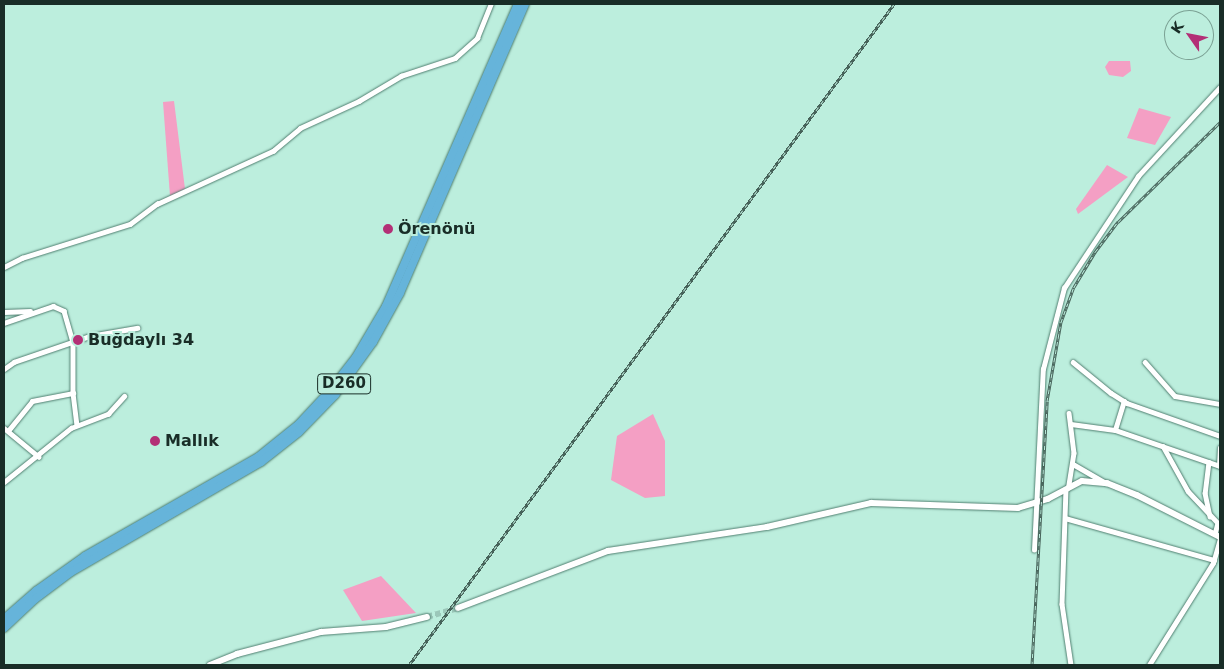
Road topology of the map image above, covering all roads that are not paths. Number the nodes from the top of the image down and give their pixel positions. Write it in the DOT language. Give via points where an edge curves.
graph roads {
  1 [pos="491,4"];
  2 [pos="518,4"];
  3 [pos="525,4"];
  4 [pos="1220,87"];
  5 [pos="4,267"];
  6 [pos="4,312"];
  7 [pos="36,312"];
  8 [pos="4,323"];
  9 [pos="137,328"];
  10 [pos="73,342"];
  11 [pos="1073,362"];
  12 [pos="1145,362"];
  13 [pos="4,369"];
  14 [pos="73,393"];
  15 [pos="124,396"];
  16 [pos="1124,401"];
  17 [pos="1220,404"];
  18 [pos="1069,413"];
  19 [pos="1071,424"];
  20 [pos="77,425"];
  21 [pos="6,429"];
  22 [pos="1115,430"];
  23 [pos="1220,436"];
  24 [pos="1163,446"];
  25 [pos="1220,448"];
  26 [pos="39,457"];
  27 [pos="1209,462"];
  28 [pos="1073,464"];
  29 [pos="1220,466"];
  30 [pos="5,479"];
  31 [pos="1107,484"];
  32 [pos="1068,487"];
  33 [pos="1038,502"];
  34 [pos="1210,516"];
  35 [pos="1065,518"];
  36 [pos="1218,536"];
  37 [pos="1034,550"];
  38 [pos="1214,560"];
  39 [pos="458,608"];
  40 [pos="427,617"];
  41 [pos="4,619"];
  42 [pos="4,628"];
  43 [pos="210,665"];
  44 [pos="1071,665"];
  45 [pos="1149,665"];
  1 -- 5 [label="street" via="477,38 455,58 401,76 359,101 300,128 272,151 157,204 136,222 22,258"];
  2 -- 41 [label="highway, D260" via="386,306 333,388 299,424 253,460 85,556"];
  3 -- 42 [label="highway, D260" via="400,293 370,347 335,395 299,432 261,462 71,572"];
  4 -- 33 [label="street" via="1138,176 1064,288 1043,369"];
  6 -- 7 [label="street"];
  7 -- 8 [label="street"];
  7 -- 10 [label="street" via="55,306 62,308"];
  9 -- 10 [label="street" via="103,332"];
  10 -- 13 [label="street" via="14,362"];
  10 -- 14 [label="street"];
  11 -- 16 [label="street"];
  12 -- 17 [label="street" via="1175,396"];
  14 -- 20 [label="street"];
  14 -- 21 [label="street" via="32,401"];
  15 -- 20 [label="street" via="105,416"];
  16 -- 22 [label="street"];
  16 -- 23 [label="street"];
  18 -- 19 [label="street"];
  19 -- 22 [label="street"];
  19 -- 28 [label="street"];
  20 -- 26 [label="street"];
  21 -- 26 [label="street"];
  22 -- 24 [label="street"];
  24 -- 27 [label="street"];
  24 -- 34 [label="street" via="1188,491"];
  25 -- 29 [label="street"];
  26 -- 30 [label="street"];
  27 -- 29 [label="street"];
  27 -- 34 [label="street" via="1205,493"];
  28 -- 31 [label="street"];
  28 -- 32 [label="street"];
  31 -- 32 [label="street" via="1085,481"];
  31 -- 36 [label="street" via="1137,495"];
  32 -- 33 [label="street"];
  32 -- 35 [label="street"];
  33 -- 37 [label="street"];
  33 -- 39 [label="street" via="1018,508 889,502 848,506 767,527 602,552"];
  34 -- 36 [label="street" via="1218,524"];
  35 -- 38 [label="street"];
  35 -- 44 [label="street" via="1062,604"];
  36 -- 38 [label="street"];
  38 -- 45 [label="street"];
  40 -- 43 [label="street" via="386,627 321,632 237,654"];
}
